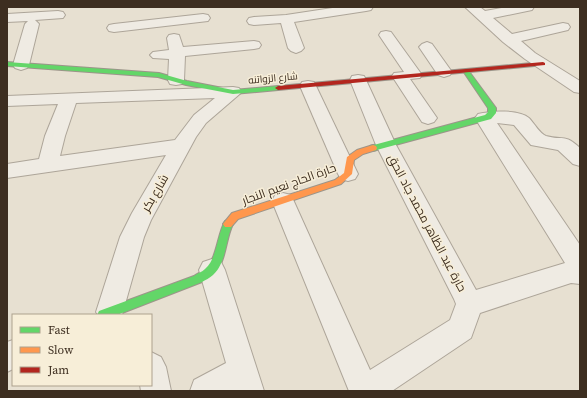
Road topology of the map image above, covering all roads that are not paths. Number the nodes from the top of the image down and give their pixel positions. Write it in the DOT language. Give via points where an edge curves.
graph roads {
  1 [pos="366,7"];
  2 [pos="527,7"];
  3 [pos="477,12"];
  4 [pos="291,14"];
  5 [pos="58,15"];
  6 [pos="170,15"];
  7 [pos="7,18"];
  8 [pos="203,18"];
  9 [pos="254,21"];
  10 [pos="32,24"];
  11 [pos="563,27"];
  12 [pos="114,28"];
  13 [pos="386,34"];
  14 [pos="508,39"];
  15 [pos="254,45"];
  16 [pos="427,46"];
  17 [pos="296,48"];
  18 [pos="177,53"];
  19 [pos="158,55"];
  20 [pos="14,64"];
  21 [pos="542,64"];
  22 [pos="466,71"];
  23 [pos="444,72"];
  24 [pos="580,74"];
  25 [pos="407,75"];
  26 [pos="564,78"];
  27 [pos="176,80"];
  28 [pos="358,80"];
  29 [pos="308,86"];
  30 [pos="580,88"];
  31 [pos="233,92"];
  32 [pos="69,99"];
  33 [pos="12,100"];
  34 [pos="7,116"];
  35 [pos="428,118"];
  36 [pos="486,118"];
  37 [pos="386,145"];
  38 [pos="182,146"];
  39 [pos="580,159"];
  40 [pos="48,165"];
  41 [pos="7,172"];
  42 [pos="348,174"];
  43 [pos="282,201"];
  44 [pos="580,266"];
  45 [pos="212,270"];
  46 [pos="580,274"];
  47 [pos="469,304"];
  48 [pos="138,309"];
  49 [pos="106,314"];
  50 [pos="152,372"];
  51 [pos="246,380"];
  52 [pos="156,391"];
  53 [pos="205,391"];
  54 [pos="365,391"];
  1 -- 4 [label="street"];
  2 -- 3 [label="street"];
  3 -- 14 [label="street"];
  4 -- 9 [label="street"];
  4 -- 17 [label="street"];
  5 -- 7 [label="street"];
  6 -- 8 [label="street"];
  6 -- 12 [label="street"];
  6 -- 18 [label="street"];
  10 -- 20 [label="street"];
  11 -- 14 [label="street"];
  13 -- 25 [label="street"];
  14 -- 21 [label="street"];
  15 -- 18 [label="street"];
  16 -- 23 [label="street"];
  18 -- 19 [label="street"];
  18 -- 27 [label="street"];
  20 -- 27 [label="street, شارع الزواتنه" via="159,75"];
  21 -- 22 [label="street, شارع الزواتنه"];
  21 -- 26 [label="street"];
  22 -- 23 [label="street, شارع الزواتنه"];
  22 -- 36 [label="street" via="492,108 492,113"];
  23 -- 25 [label="street, شارع الزواتنه"];
  24 -- 26 [label="street"];
  25 -- 28 [label="street, شارع الزواتنه"];
  25 -- 35 [label="street"];
  26 -- 30 [label="street"];
  27 -- 31 [label="street, شارع الزواتنه"];
  28 -- 29 [label="street, شارع الزواتنه"];
  28 -- 37 [label="street, حارة عبد الظاهر محمد جاد الحق"];
  29 -- 31 [label="street, شارع الزواتنه"];
  29 -- 42 [label="street"];
  31 -- 32 [label="street"];
  31 -- 38 [label="street, شارع بكر" via="200,120"];
  32 -- 33 [label="street"];
  32 -- 40 [label="street" via="55,136"];
  33 -- 34 [label="street"];
  36 -- 37 [label="street, حارة الحاج نعيم النجار"];
  36 -- 39 [label="street" via="511,118 521,121 538,140 564,144"];
  36 -- 44 [label="street"];
  37 -- 42 [label="street, حارة الحاج نعيم النجار" via="354,155 350,159"];
  37 -- 47 [label="street, حارة عبد الظاهر محمد جاد الحق"];
  38 -- 40 [label="street"];
  38 -- 49 [label="street, شارع بكر" via="140,219"];
  40 -- 41 [label="street"];
  42 -- 43 [label="street, حارة الحاج نعيم النجار" via="338,182"];
  43 -- 45 [label="street, حارة الحاج نعيم النجار" via="235,216 228,221 218,260"];
  43 -- 54 [label="street"];
  45 -- 48 [label="street"];
  45 -- 51 [label="street"];
  46 -- 47 [label="street" via="571,272"];
  47 -- 54 [label="street, حارة عبد الظاهر محمد جاد الحق" via="461,329"];
  48 -- 49 [label="street"];
  50 -- 52 [label="street"];
  51 -- 53 [label="street"];
}
